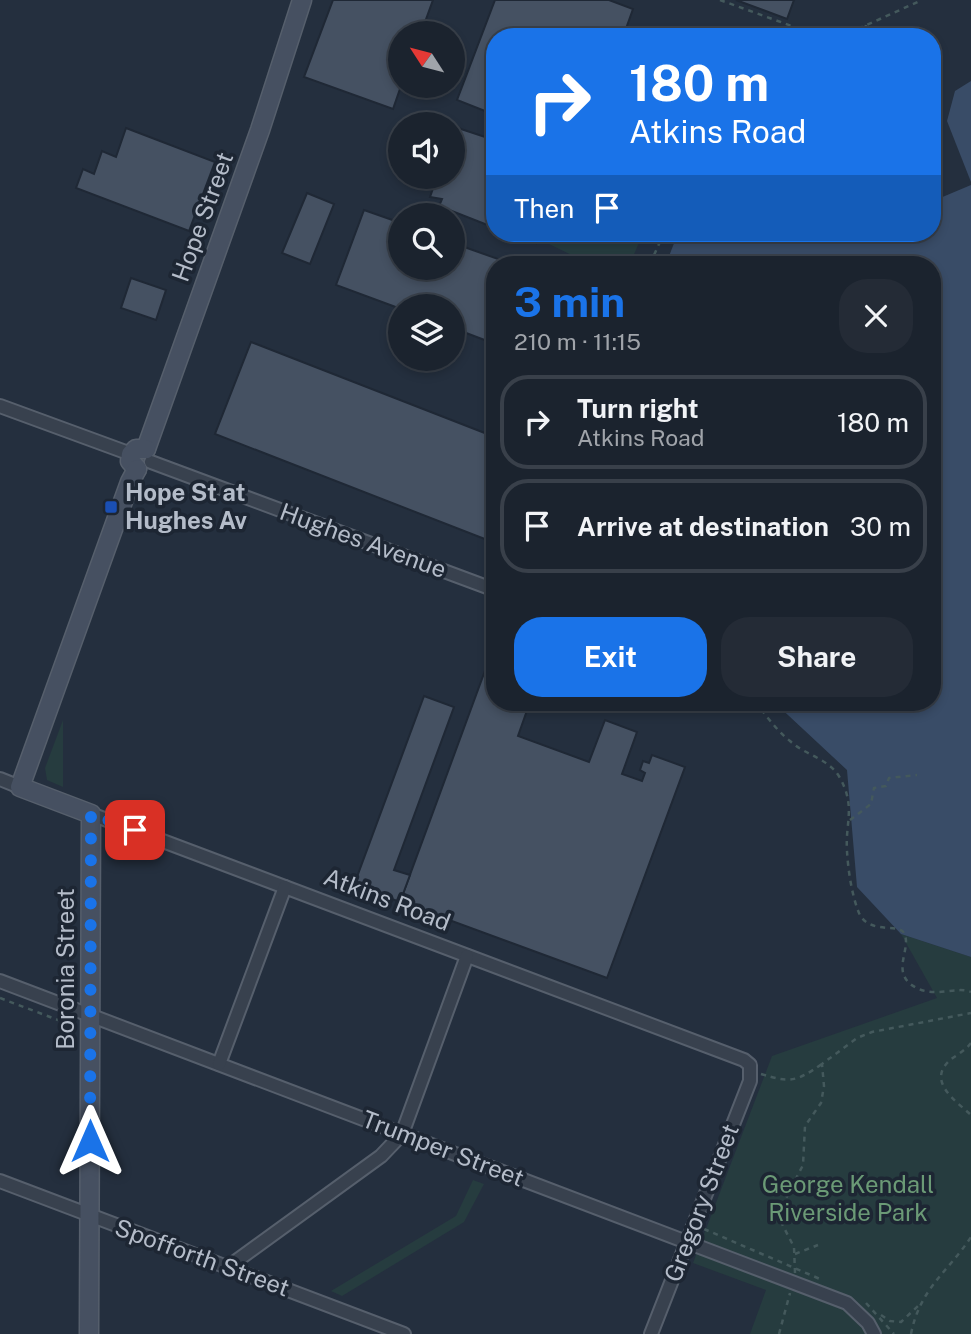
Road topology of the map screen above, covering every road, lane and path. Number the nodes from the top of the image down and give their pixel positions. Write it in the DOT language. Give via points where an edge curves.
graph roads {
  1 [pos="302,0"];
  2 [pos="720,0"];
  3 [pos="922,0"];
  4 [pos="866,25"];
  5 [pos="797,28"];
  6 [pos="860,28"];
  7 [pos="866,28"];
  8 [pos="0,407"];
  9 [pos="141,459"];
  10 [pos="486,587"];
  11 [pos="762,711"];
  12 [pos="917,775"];
  13 [pos="0,779"];
  14 [pos="20,787"];
  15 [pos="91,814"];
  16 [pos="850,820"];
  17 [pos="285,887"];
  18 [pos="467,956"];
  19 [pos="0,981"];
  20 [pos="971,992"];
  21 [pos="0,998"];
  22 [pos="971,1013"];
  23 [pos="89,1014"];
  24 [pos="58,1020"];
  25 [pos="971,1043"];
  26 [pos="219,1064"];
  27 [pos="822,1064"];
  28 [pos="751,1072"];
  29 [pos="971,1115"];
  30 [pos="402,1134"];
  31 [pos="0,1181"];
  32 [pos="91,1217"];
  33 [pos="971,1237"];
  34 [pos="688,1242"];
  35 [pos="818,1245"];
  36 [pos="795,1254"];
  37 [pos="228,1267"];
  38 [pos="793,1282"];
  39 [pos="920,1303"];
  40 [pos="878,1313"];
  41 [pos="89,1334"];
  42 [pos="404,1334"];
  43 [pos="651,1334"];
  44 [pos="779,1334"];
  45 [pos="874,1334"];
  46 [pos="911,1334"];
  1 -- 9 [label="street, Hope Street"];
  2 -- 5 [label="path"];
  3 -- 4 [label="path"];
  4 -- 6 [label="path"];
  4 -- 7 [label="path"];
  8 -- 9 [label="street, Hughes Avenue"];
  9 -- 10 [label="street, Hughes Avenue"];
  9 -- 14 [label="street, Hope Street"];
  11 -- 16 [label="path" via="791,743 832,767 846,789"];
  12 -- 16 [label="path" via="889,778 886,786 874,788 871,804"];
  13 -- 14 [label="street, Atkins Road"];
  14 -- 15 [label="street, Atkins Road"];
  15 -- 17 [label="street, Atkins Road"];
  15 -- 23 [label="street, Boronia Street"];
  16 -- 20 [label="path" via="846,850 861,917 872,926 904,932 902,965 912,985 927,992"];
  17 -- 18 [label="street, Atkins Road"];
  17 -- 26 [label="street"];
  18 -- 28 [label="street, Atkins Road" via="744,1060"];
  18 -- 30 [label="street"];
  19 -- 23 [label="street, Trumper Street"];
  21 -- 24 [label="path"];
  22 -- 27 [label="path" via="872,1032"];
  23 -- 26 [label="street, Trumper Street"];
  23 -- 32 [label="street, Boronia Street"];
  25 -- 29 [label="path" via="941,1073 947,1094"];
  26 -- 30 [label="street, Trumper Street"];
  27 -- 28 [label="path" via="793,1081"];
  27 -- 36 [label="path" via="821,1102 805,1126 803,1165 780,1210"];
  28 -- 34 [label="street, Gregory Street"];
  30 -- 34 [label="street, Trumper Street"];
  30 -- 37 [label="street" via="381,1156"];
  31 -- 32 [label="street, Spofforth Street"];
  32 -- 37 [label="street, Spofforth Street"];
  32 -- 41 [label="street, Boronia Street"];
  33 -- 39 [label="path"];
  34 -- 38 [label="street, Trumper Street"];
  34 -- 43 [label="street, Gregory Street"];
  35 -- 36 [label="path"];
  36 -- 38 [label="path"];
  37 -- 42 [label="street, Spofforth Street"];
  38 -- 44 [label="path"];
  38 -- 45 [label="street, Trumper Street" via="848,1303"];
  39 -- 40 [label="path" via="901,1322"];
  39 -- 46 [label="path"];
}
